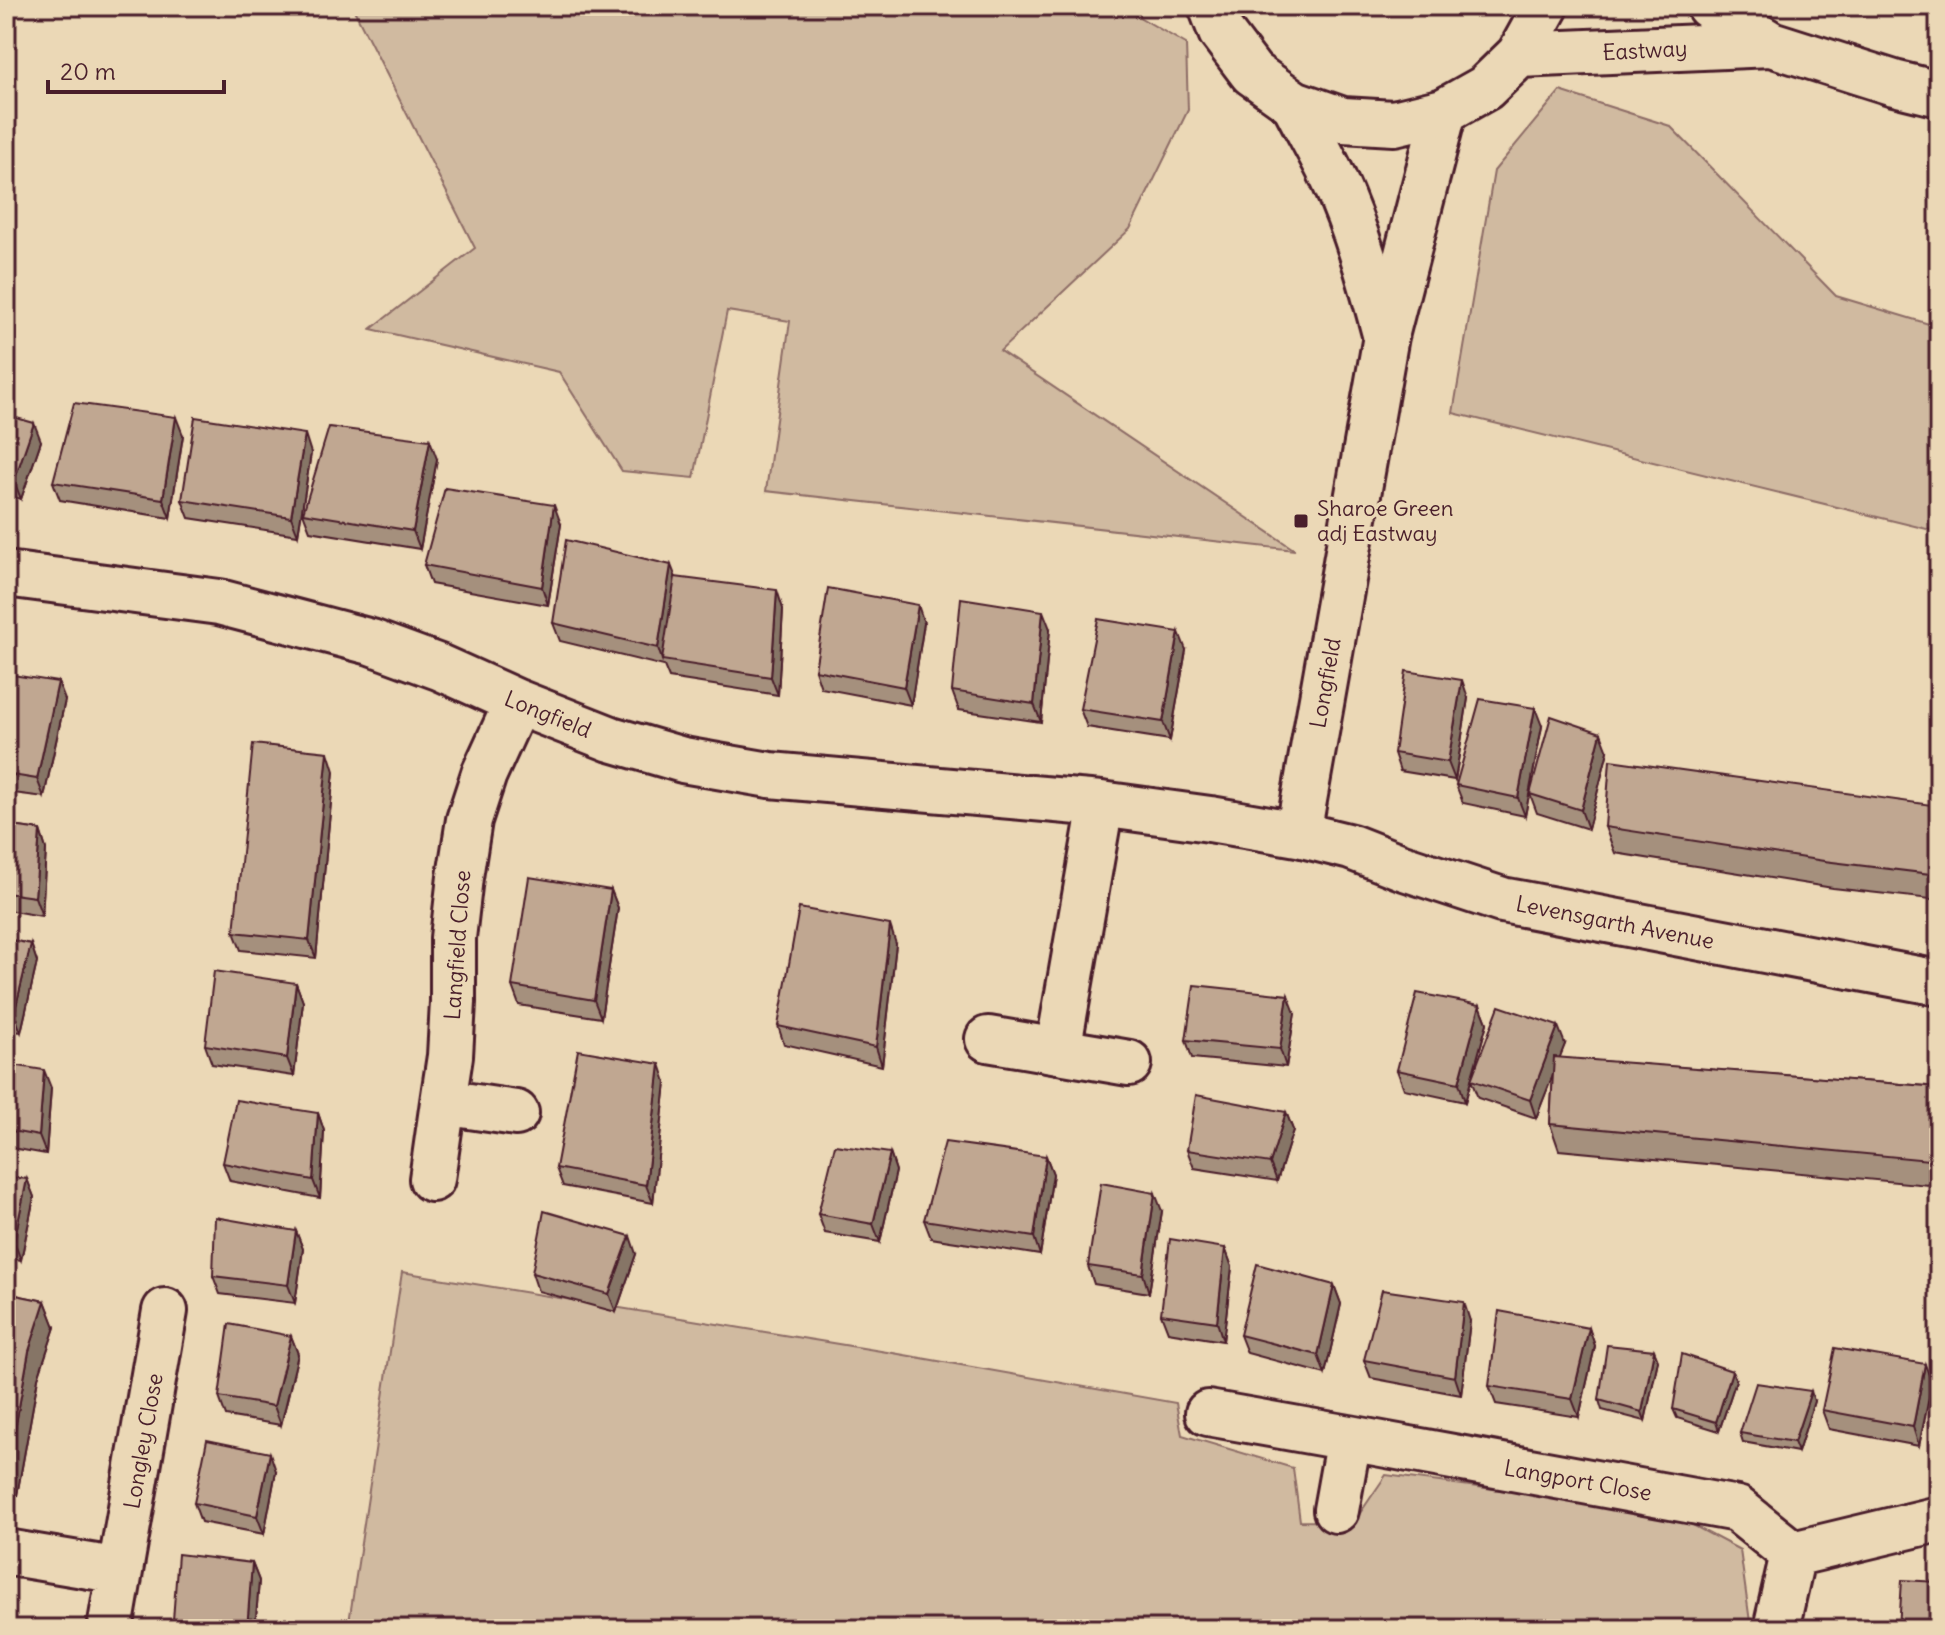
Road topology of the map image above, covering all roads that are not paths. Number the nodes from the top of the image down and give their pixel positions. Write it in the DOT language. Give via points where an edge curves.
graph roads {
  1 [pos="1211,6"];
  2 [pos="1546,6"];
  3 [pos="1709,6"];
  4 [pos="1771,44"];
  5 [pos="1519,55"];
  6 [pos="1939,94"];
  7 [pos="1294,103"];
  8 [pos="1444,111"];
  9 [pos="1386,336"];
  10 [pos="6,574"];
  11 [pos="517,702"];
  12 [pos="1101,804"];
  13 [pos="1298,834"];
  14 [pos="1939,983"];
  15 [pos="988,1039"];
  16 [pos="1058,1051"];
  17 [pos="1129,1063"];
  18 [pos="443,1102"];
  19 [pos="516,1113"];
  20 [pos="432,1179"];
  21 [pos="165,1311"];
  22 [pos="1208,1413"];
  23 [pos="1349,1438"];
  24 [pos="1336,1510"];
  25 [pos="1939,1519"];
  26 [pos="6,1552"];
  27 [pos="1793,1554"];
  28 [pos="120,1571"];
  29 [pos="110,1629"];
  30 [pos="1776,1629"];
  1 -- 7 [label="street" via="1221,32 1252,73"];
  2 -- 5 [label="street"];
  3 -- 4 [label="street, Eastway"];
  4 -- 5 [label="street, Eastway"];
  4 -- 6 [label="street, Eastway"];
  5 -- 8 [label="street" via="1485,88"];
  7 -- 8 [label="street" via="1343,120 1394,123"];
  7 -- 9 [label="street, Longfield" via="1348,215"];
  8 -- 9 [label="street, Longfield"];
  9 -- 13 [label="street, Longfield"];
  10 -- 11 [label="street, Longfield" via="219,602 384,647"];
  11 -- 12 [label="street, Longfield" via="683,760 770,775"];
  11 -- 18 [label="street, Langfield Close" via="469,820 453,938 450,1056"];
  12 -- 13 [label="street, Longfield"];
  12 -- 16 [label="street"];
  13 -- 14 [label="street, Levensgarth Avenue" via="1502,900"];
  15 -- 16 [label="street"];
  16 -- 17 [label="street"];
  18 -- 19 [label="street"];
  18 -- 20 [label="street, Langfield Close"];
  21 -- 28 [label="street, Longley Close"];
  22 -- 23 [label="street, Langport Close"];
  23 -- 24 [label="street"];
  23 -- 27 [label="street, Langport Close" via="1737,1509"];
  25 -- 27 [label="street"];
  26 -- 28 [label="street"];
  27 -- 30 [label="street"];
  28 -- 29 [label="street, Longley Close"];
}
